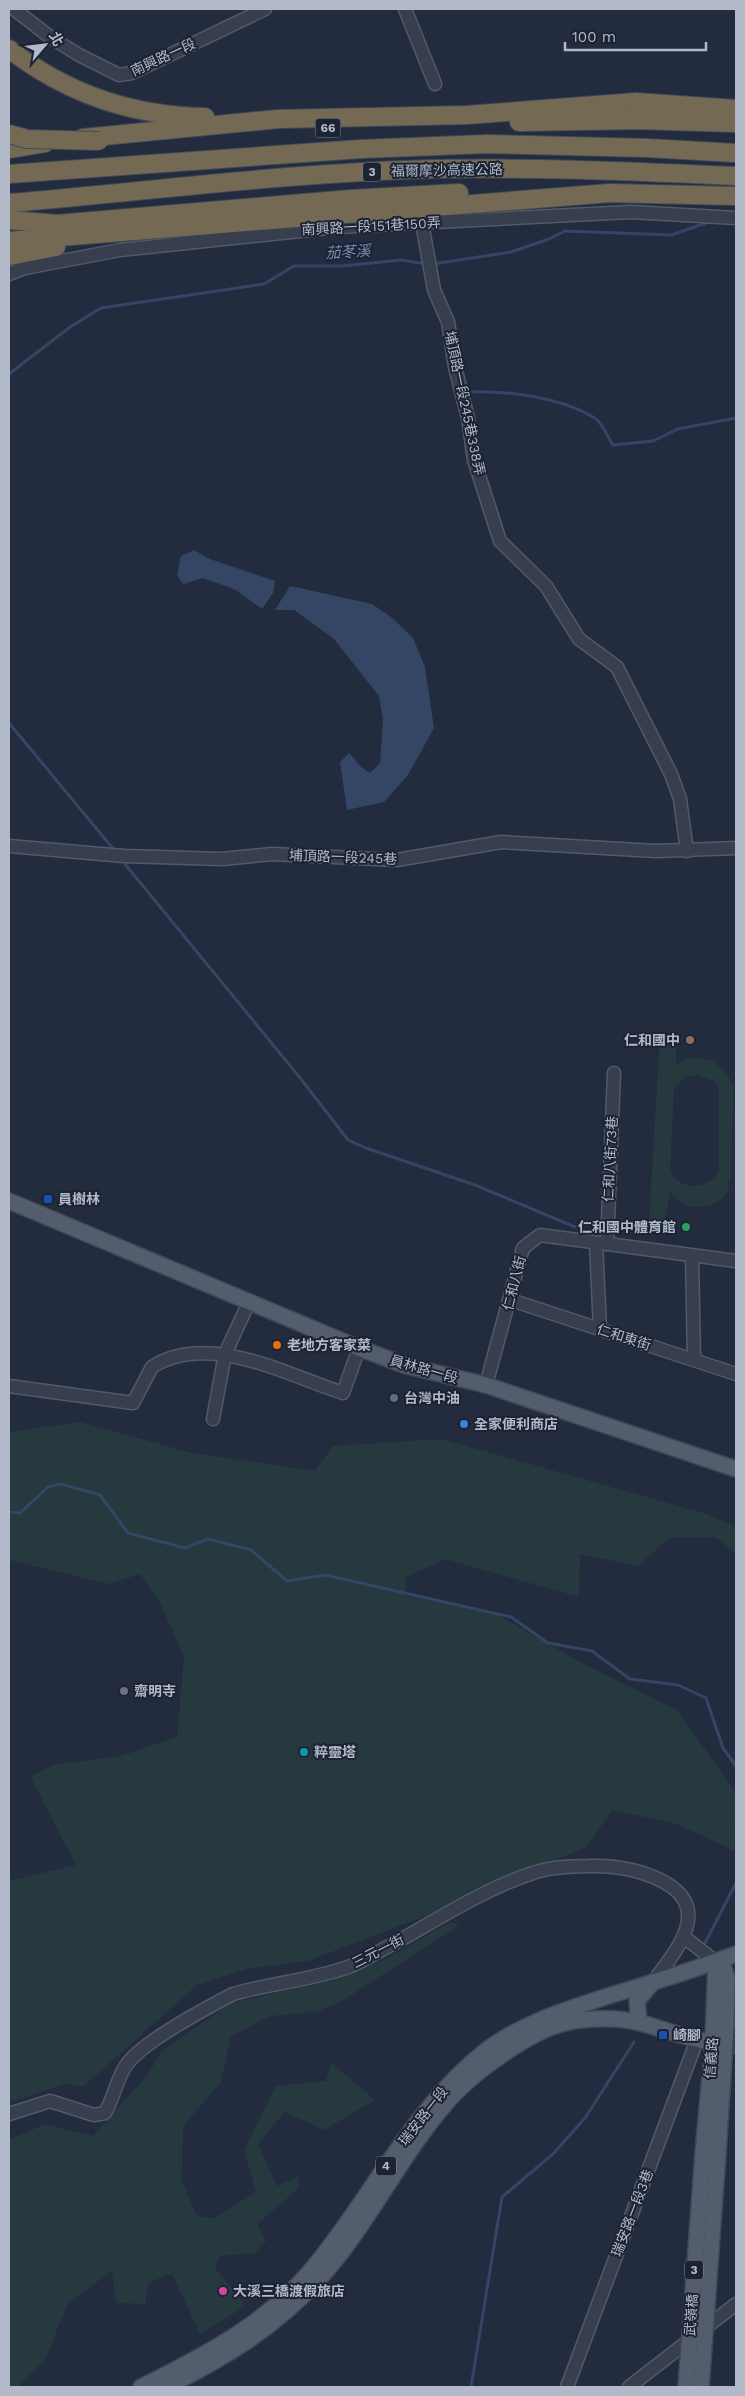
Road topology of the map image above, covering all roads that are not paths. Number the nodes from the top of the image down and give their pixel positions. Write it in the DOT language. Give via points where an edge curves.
graph roads {
  1 [pos="14,9"];
  2 [pos="265,9"];
  3 [pos="405,9"];
  4 [pos="9,49"];
  5 [pos="435,84"];
  6 [pos="736,109"];
  7 [pos="278,119"];
  8 [pos="736,123"];
  9 [pos="9,134"];
  10 [pos="9,149"];
  11 [pos="736,153"];
  12 [pos="9,174"];
  13 [pos="736,176"];
  14 [pos="610,193"];
  15 [pos="736,196"];
  16 [pos="9,203"];
  17 [pos="736,218"];
  18 [pos="9,220"];
  19 [pos="422,223"];
  20 [pos="128,232"];
  21 [pos="9,241"];
  22 [pos="9,256"];
  23 [pos="9,274"];
  24 [pos="9,846"];
  25 [pos="736,848"];
  26 [pos="687,851"];
  27 [pos="614,1073"];
  28 [pos="9,1201"];
  29 [pos="601,1243"];
  30 [pos="692,1256"];
  31 [pos="736,1261"];
  32 [pos="511,1300"];
  33 [pos="249,1302"];
  34 [pos="600,1329"];
  35 [pos="359,1348"];
  36 [pos="225,1354"];
  37 [pos="694,1359"];
  38 [pos="736,1374"];
  39 [pos="486,1385"];
  40 [pos="9,1386"];
  41 [pos="213,1419"];
  42 [pos="736,1469"];
  43 [pos="684,1937"];
  44 [pos="736,1954"];
  45 [pos="716,1962"];
  46 [pos="654,1981"];
  47 [pos="639,2022"];
  48 [pos="736,2025"];
  49 [pos="697,2040"];
  50 [pos="725,2044"];
  51 [pos="9,2114"];
  52 [pos="703,2154"];
  53 [pos="718,2154"];
  54 [pos="736,2304"];
  55 [pos="141,2387"];
  56 [pos="166,2387"];
  57 [pos="567,2387"];
  58 [pos="629,2387"];
  59 [pos="686,2387"];
  60 [pos="701,2387"];
  1 -- 2 [label="street, 南興路一段" via="57,42 119,75 132,73"];
  3 -- 5 [label="street"];
  4 -- 7 [label="highway" via="32,67 68,87 129,108 183,117"];
  6 -- 7 [label="highway" via="636,102 468,116"];
  7 -- 10 [label="highway" via="69,139"];
  8 -- 9 [label="highway, 66, bridge" via="639,120 358,126 99,141 27,139"];
  11 -- 12 [label="highway, 福爾摩沙高速公路 / 3" via="488,144 360,149"];
  13 -- 16 [label="highway, 福爾摩沙高速公路 / 3" via="512,168 403,170 215,182 124,194"];
  14 -- 15 [label="highway"];
  14 -- 18 [label="highway" via="529,191 418,195 57,224"];
  14 -- 20 [label="highway"];
  17 -- 19 [label="street, 南興路一段151巷150弄" via="631,212"];
  19 -- 23 [label="street, 南興路一段151巷150弄" via="338,227 120,250 24,268"];
  19 -- 26 [label="street, 埔頂路一段245巷338弄" via="434,290 448,322 474,460 500,541 546,586 579,639 616,668 671,774 680,799"];
  20 -- 21 [label="highway"];
  20 -- 22 [label="highway"];
  24 -- 26 [label="street, 埔頂路一段245巷" via="124,856 222,859 272,854 397,860 501,842"];
  25 -- 26 [label="street, 埔頂路一段245巷"];
  27 -- 29 [label="street, 仁和八街73巷"];
  28 -- 33 [label="main road, 員林路一段"];
  29 -- 30 [label="street, 仁和八街"];
  29 -- 32 [label="street, 仁和八街" via="540,1235 530,1241 523,1248"];
  29 -- 34 [label="street, 仁和八街73巷"];
  30 -- 31 [label="street, 仁和八街"];
  30 -- 37 [label="street"];
  32 -- 34 [label="street, 仁和東街"];
  32 -- 39 [label="street, 仁和八街"];
  33 -- 35 [label="main road, 員林路一段"];
  33 -- 36 [label="street"];
  34 -- 37 [label="street, 仁和東街"];
  35 -- 36 [label="street" via="343,1393 254,1360"];
  35 -- 39 [label="main road, 員林路一段" via="404,1365"];
  36 -- 40 [label="street" via="177,1357 152,1367 133,1403"];
  36 -- 41 [label="street"];
  37 -- 38 [label="street, 仁和東街"];
  39 -- 42 [label="main road, 員林路一段"];
  43 -- 45 [label="street"];
  43 -- 46 [label="street, 三元一街"];
  43 -- 51 [label="street, 三元一街" via="688,1908 683,1898 664,1882 606,1865 569,1866 534,1872 352,1966 240,1992 216,2003 141,2050 127,2064 105,2113 94,2115 50,2101"];
  44 -- 45 [label="main road, 瑞安路一段"];
  45 -- 46 [label="main road, 瑞安路一段 / 4"];
  45 -- 50 [label="main road" via="723,1966 727,1977"];
  46 -- 47 [label="main road" via="637,2001"];
  46 -- 55 [label="main road, 瑞安路一段 / 4" via="528,2024 488,2049 446,2086 424,2112 345,2226 293,2291 257,2322 216,2348"];
  47 -- 49 [label="main road, 瑞安路一段 / 4"];
  47 -- 56 [label="main road, 瑞安路一段 / 4" via="603,2019 556,2025 530,2037 485,2066 443,2107 352,2238 298,2301 264,2331 219,2360"];
  48 -- 50 [label="main road, 3"];
  49 -- 50 [label="main road, 瑞安路一段 / 4"];
  49 -- 57 [label="street, 瑞安路一段3巷"];
  50 -- 52 [label="main road, 信義路 / 3"];
  50 -- 53 [label="main road, 信義路 / 3"];
  52 -- 59 [label="main road, 武嶺橋 / 3, bridge"];
  53 -- 60 [label="main road, 武嶺橋 / 3, bridge"];
  54 -- 58 [label="street"];
}
